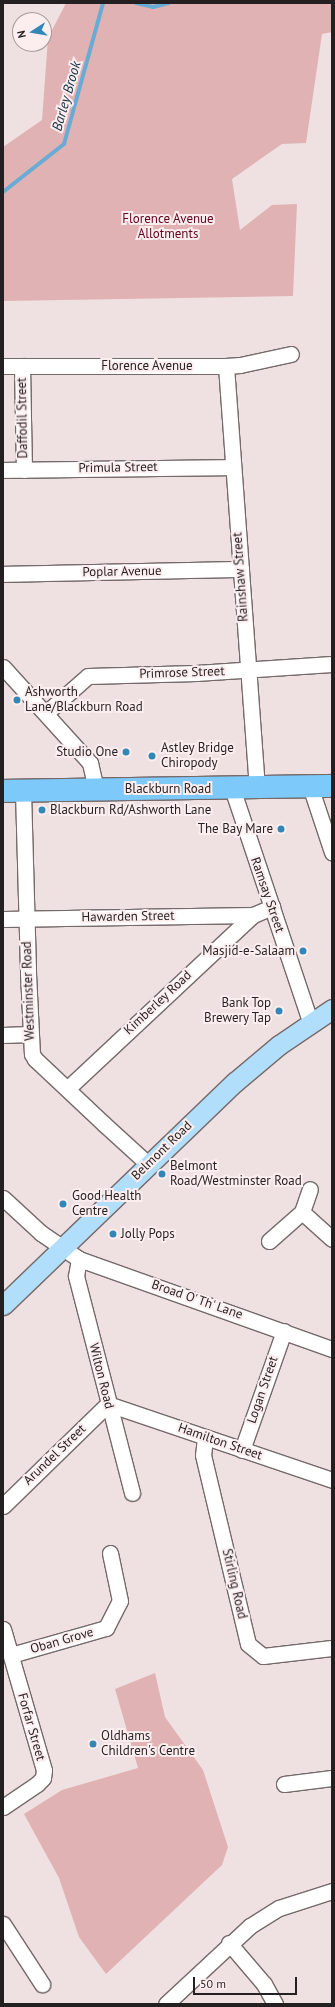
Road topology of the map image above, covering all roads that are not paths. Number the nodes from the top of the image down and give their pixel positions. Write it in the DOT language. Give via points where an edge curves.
graph roads {
  1 [pos="291,354"];
  2 [pos="3,366"];
  3 [pos="22,366"];
  4 [pos="226,366"];
  5 [pos="233,467"];
  6 [pos="3,470"];
  7 [pos="24,470"];
  8 [pos="241,569"];
  9 [pos="3,574"];
  10 [pos="332,664"];
  11 [pos="3,667"];
  12 [pos="248,670"];
  13 [pos="46,713"];
  14 [pos="310,786"];
  15 [pos="332,786"];
  16 [pos="257,787"];
  17 [pos="232,788"];
  18 [pos="96,790"];
  19 [pos="13,791"];
  20 [pos="332,852"];
  21 [pos="272,907"];
  22 [pos="253,916"];
  23 [pos="3,919"];
  24 [pos="27,919"];
  25 [pos="332,1009"];
  26 [pos="311,1024"];
  27 [pos="30,1034"];
  28 [pos="3,1035"];
  29 [pos="66,1089"];
  30 [pos="148,1164"];
  31 [pos="310,1189"];
  32 [pos="3,1198"];
  33 [pos="302,1212"];
  34 [pos="332,1240"];
  35 [pos="269,1242"];
  36 [pos="63,1248"];
  37 [pos="79,1258"];
  38 [pos="3,1305"];
  39 [pos="284,1331"];
  40 [pos="332,1348"];
  41 [pos="108,1404"];
  42 [pos="205,1437"];
  43 [pos="242,1450"];
  44 [pos="332,1480"];
  45 [pos="132,1494"];
  46 [pos="3,1506"];
  47 [pos="110,1553"];
  48 [pos="3,1629"];
  49 [pos="332,1648"];
  50 [pos="11,1655"];
  51 [pos="332,1778"];
  52 [pos="284,1784"];
  53 [pos="3,1807"];
  54 [pos="332,1891"];
  55 [pos="3,1924"];
  56 [pos="229,1943"];
  57 [pos="42,1984"];
  58 [pos="166,2004"];
  59 [pos="275,2004"];
  1 -- 4 [label="street, Florence Avenue"];
  2 -- 3 [label="street, Florence Avenue"];
  3 -- 4 [label="street, Florence Avenue"];
  3 -- 7 [label="street, Daffodil Street"];
  4 -- 5 [label="street, Rainshaw Street"];
  5 -- 7 [label="street, Primula Street"];
  5 -- 8 [label="street, Rainshaw Street"];
  6 -- 7 [label="street, Primula Street"];
  8 -- 9 [label="street, Poplar Avenue"];
  8 -- 12 [label="street, Rainshaw Street"];
  10 -- 12 [label="street, Primrose Street"];
  11 -- 13 [label="street"];
  12 -- 13 [label="street, Primrose Street" via="88,676"];
  12 -- 16 [label="street, Rainshaw Street"];
  13 -- 18 [label="street" via="90,763"];
  14 -- 15 [label="highway, Blackburn Road"];
  14 -- 16 [label="highway, Blackburn Road"];
  14 -- 20 [label="street"];
  16 -- 17 [label="highway, Blackburn Road"];
  17 -- 18 [label="highway, Blackburn Road"];
  17 -- 21 [label="street, Ramsay Street"];
  18 -- 19 [label="highway, Blackburn Road"];
  19 -- 24 [label="street, Westminster Road"];
  21 -- 22 [label="street, Kimberley Road"];
  21 -- 26 [label="street, Ramsay Street"];
  22 -- 24 [label="street, Hawarden Street"];
  22 -- 29 [label="street, Kimberley Road"];
  23 -- 24 [label="street, Hawarden Street"];
  24 -- 27 [label="street, Westminster Road"];
  25 -- 26 [label="main road, Belmont Road"];
  26 -- 30 [label="main road, Belmont Road" via="279,1045 235,1082"];
  27 -- 28 [label="street"];
  27 -- 29 [label="street, Westminster Road" via="30,1048 35,1059"];
  29 -- 30 [label="street, Westminster Road"];
  30 -- 36 [label="main road, Belmont Road"];
  31 -- 33 [label="street"];
  32 -- 36 [label="street, Broad O' Th' Lane" via="41,1233"];
  33 -- 34 [label="street"];
  33 -- 35 [label="street"];
  36 -- 37 [label="street, Broad O' Th' Lane"];
  36 -- 38 [label="main road, Belmont Road"];
  37 -- 39 [label="street, Broad O' Th' Lane"];
  37 -- 41 [label="street, Wilton Road" via="76,1276"];
  39 -- 40 [label="street, Broad O' Th' Lane"];
  39 -- 43 [label="street, Logan Street"];
  41 -- 42 [label="street, Hamilton Street"];
  41 -- 45 [label="street, Wilton Road"];
  41 -- 46 [label="street, Arundel Street"];
  42 -- 43 [label="street, Hamilton Street"];
  42 -- 49 [label="street, Stirling Road" via="203,1455 248,1644 263,1656"];
  43 -- 44 [label="street, Hamilton Street"];
  47 -- 50 [label="street, Oban Grove" via="120,1601 106,1628"];
  48 -- 50 [label="street, Forfar Street"];
  50 -- 53 [label="street, Forfar Street" via="44,1770 43,1778 37,1784"];
  51 -- 52 [label="street"];
  54 -- 56 [label="street" via="278,1908"];
  55 -- 57 [label="street"];
  56 -- 58 [label="street"];
  56 -- 59 [label="street" via="264,1984"];
}
